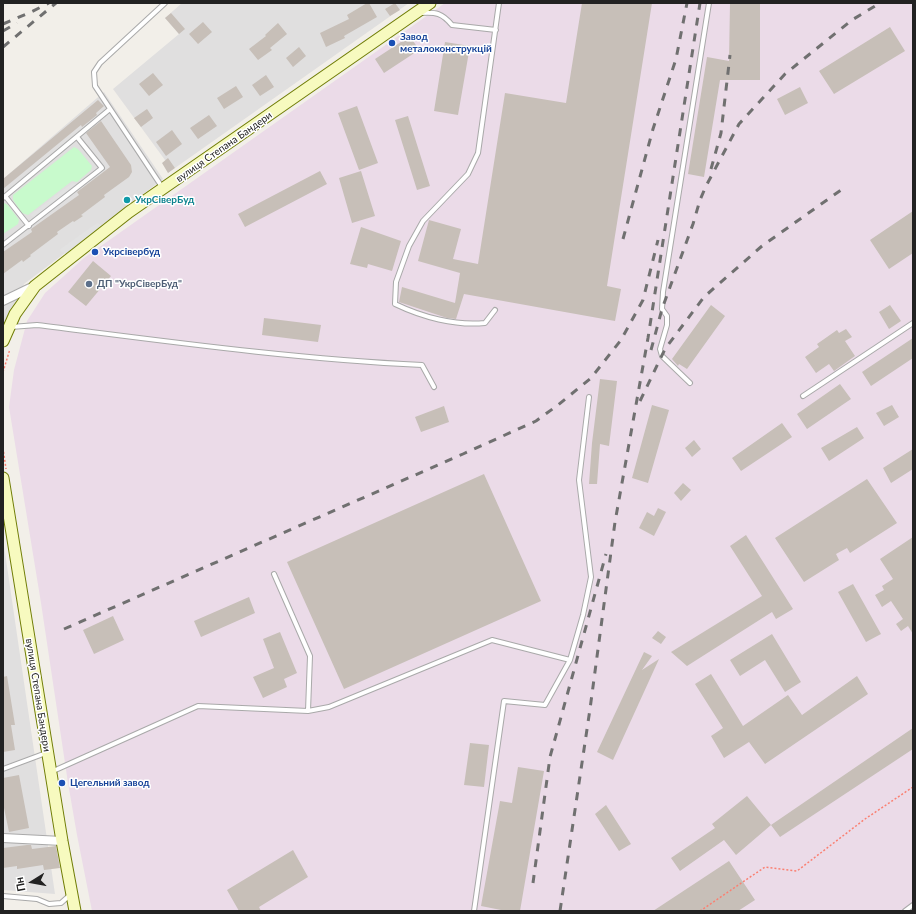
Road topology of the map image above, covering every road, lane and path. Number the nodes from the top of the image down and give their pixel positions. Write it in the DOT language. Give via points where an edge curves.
graph roads {
  1 [pos="165,3"];
  2 [pos="430,3"];
  3 [pos="499,3"];
  4 [pos="709,3"];
  5 [pos="416,13"];
  6 [pos="496,30"];
  7 [pos="110,109"];
  8 [pos="77,137"];
  9 [pos="163,189"];
  10 [pos="4,197"];
  11 [pos="29,226"];
  12 [pos="3,245"];
  13 [pos="35,286"];
  14 [pos="3,301"];
  15 [pos="495,310"];
  16 [pos="913,322"];
  17 [pos="9,327"];
  18 [pos="7,345"];
  19 [pos="3,372"];
  20 [pos="690,383"];
  21 [pos="434,387"];
  22 [pos="803,396"];
  23 [pos="589,397"];
  24 [pos="3,478"];
  25 [pos="274,574"];
  26 [pos="570,660"];
  27 [pos="308,711"];
  28 [pos="48,752"];
  29 [pos="3,769"];
  30 [pos="51,772"];
  31 [pos="913,787"];
  32 [pos="3,838"];
  33 [pos="62,841"];
  34 [pos="72,893"];
  35 [pos="3,896"];
  36 [pos="913,905"];
  37 [pos="75,911"];
  38 [pos="474,911"];
  39 [pos="700,911"];
  40 [pos="904,911"];
  1 -- 7 [label="lane" via="100,63 94,72 95,86"];
  2 -- 5 [label="street, вулиця Степана Бандери"];
  3 -- 6 [label="lane"];
  4 -- 20 [label="lane" via="662,309 667,316 668,325 660,349 662,356"];
  5 -- 6 [label="lane" via="435,12 452,25"];
  5 -- 9 [label="street, вулиця Степана Бандери"];
  6 -- 15 [label="lane" via="478,153 468,174 423,221 409,246 396,282 395,304 409,311 439,319 471,324 485,323"];
  7 -- 8 [label="lane"];
  7 -- 9 [label="lane"];
  8 -- 10 [label="lane"];
  8 -- 11 [label="lane" via="102,168"];
  9 -- 13 [label="street, вулиця Степана Бандери" via="129,212"];
  10 -- 11 [label="lane"];
  11 -- 12 [label="lane"];
  13 -- 14 [label="street"];
  13 -- 17 [label="street, вулиця Степана Бандери"];
  16 -- 22 [label="lane"];
  17 -- 18 [label="street, вулиця Степана Бандери"];
  17 -- 21 [label="lane" via="37,325 242,351 422,366"];
  18 -- 19 [label="path"];
  23 -- 26 [label="lane" via="579,480 591,577"];
  24 -- 28 [label="street, вулиця Степана Бандери"];
  25 -- 27 [label="lane" via="310,656"];
  26 -- 27 [label="lane" via="492,640 329,707"];
  26 -- 38 [label="lane" via="545,705 504,701"];
  27 -- 30 [label="lane" via="198,706"];
  28 -- 29 [label="lane"];
  28 -- 30 [label="street, вулиця Степана Бандери"];
  30 -- 33 [label="street, вулиця Степана Бандери"];
  31 -- 39 [label="path" via="797,870 765,867"];
  32 -- 33 [label="street"];
  33 -- 34 [label="street, вулиця Степана Бандери"];
  34 -- 35 [label="lane" via="61,903 48,904 37,899"];
  34 -- 37 [label="street, вулиця Степана Бандери"];
  36 -- 40 [label="lane"];
}
